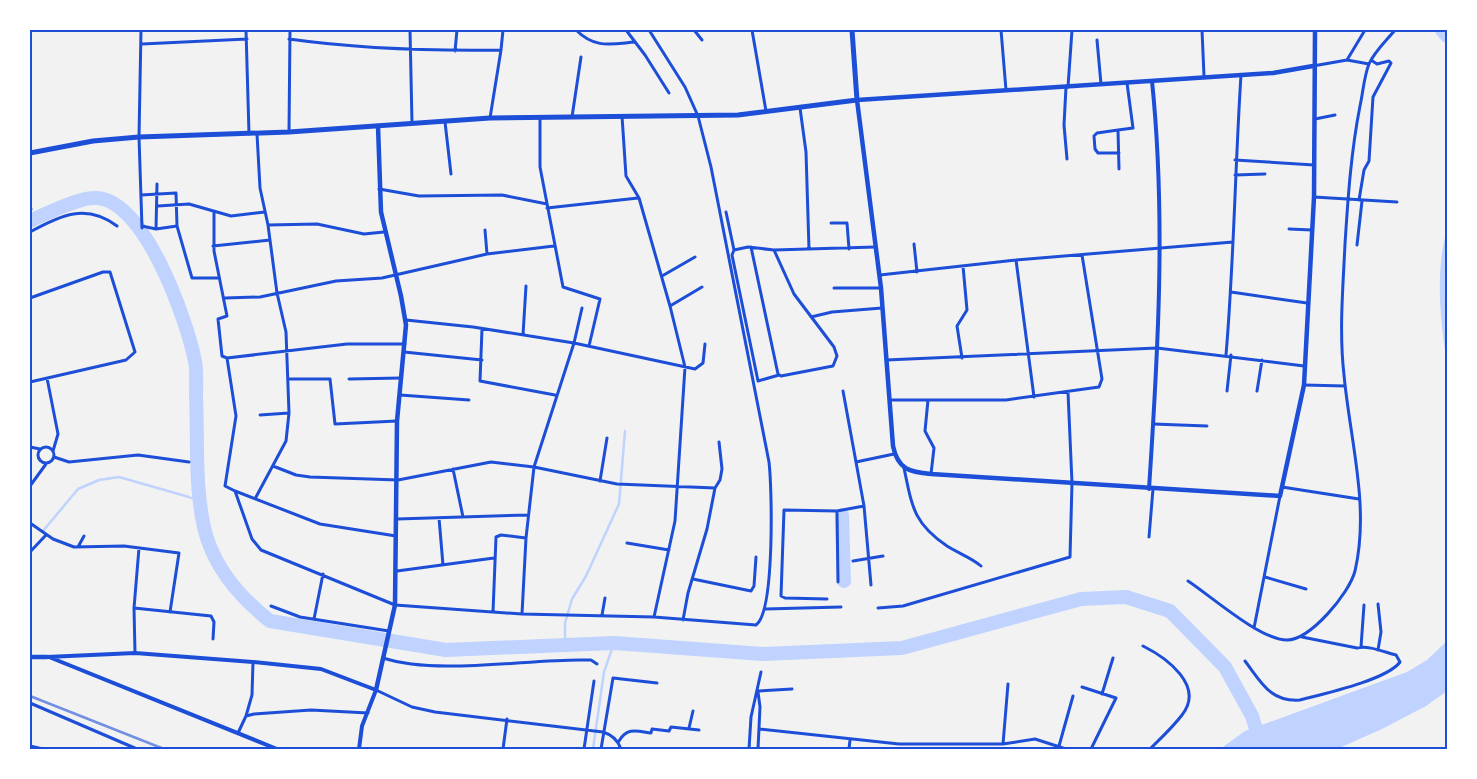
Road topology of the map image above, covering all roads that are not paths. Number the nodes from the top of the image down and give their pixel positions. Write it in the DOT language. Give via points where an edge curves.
graph roads {
  1 [pos="141,30"];
  2 [pos="246,30"];
  3 [pos="290,30"];
  4 [pos="410,30"];
  5 [pos="457,30"];
  6 [pos="502,30"];
  7 [pos="576,30"];
  8 [pos="626,30"];
  9 [pos="649,30"];
  10 [pos="694,30"];
  11 [pos="752,30"];
  12 [pos="852,30"];
  13 [pos="1001,30"];
  14 [pos="1072,30"];
  15 [pos="1202,30"];
  16 [pos="1315,30"];
  17 [pos="1365,30"];
  18 [pos="1395,30"];
  19 [pos="247,39"];
  20 [pos="289,39"];
  21 [pos="702,40"];
  22 [pos="1097,40"];
  23 [pos="635,42"];
  24 [pos="142,44"];
  25 [pos="410,50"];
  26 [pos="501,50"];
  27 [pos="455,51"];
  28 [pos="582,57"];
  29 [pos="1347,60"];
  30 [pos="1370,62"];
  31 [pos="1313,66"];
  32 [pos="1241,74"];
  33 [pos="1204,76"];
  34 [pos="1152,81"];
  35 [pos="1127,83"];
  36 [pos="1101,84"];
  37 [pos="1067,87"];
  38 [pos="1006,90"];
  39 [pos="668,93"];
  40 [pos="857,100"];
  41 [pos="800,107"];
  42 [pos="766,111"];
  43 [pos="1335,115"];
  44 [pos="622,116"];
  45 [pos="698,116"];
  46 [pos="572,117"];
  47 [pos="490,118"];
  48 [pos="540,118"];
  49 [pos="1315,119"];
  50 [pos="445,121"];
  51 [pos="412,123"];
  52 [pos="378,126"];
  53 [pos="1118,130"];
  54 [pos="289,132"];
  55 [pos="249,134"];
  56 [pos="257,134"];
  57 [pos="139,137"];
  58 [pos="30,153"];
  59 [pos="1119,153"];
  60 [pos="1067,160"];
  61 [pos="1235,160"];
  62 [pos="1314,165"];
  63 [pos="1119,169"];
  64 [pos="451,174"];
  65 [pos="1235,174"];
  66 [pos="1265,174"];
  67 [pos="157,184"];
  68 [pos="379,189"];
  69 [pos="158,194"];
  70 [pos="141,195"];
  71 [pos="1314,197"];
  72 [pos="639,198"];
  73 [pos="1348,200"];
  74 [pos="1360,201"];
  75 [pos="1397,202"];
  76 [pos="178,205"];
  77 [pos="158,206"];
  78 [pos="547,206"];
  79 [pos="214,212"];
  80 [pos="265,212"];
  81 [pos="726,212"];
  82 [pos="831,223"];
  83 [pos="268,225"];
  84 [pos="117,226"];
  85 [pos="177,226"];
  86 [pos="156,228"];
  87 [pos="1289,229"];
  88 [pos="485,230"];
  89 [pos="1312,230"];
  90 [pos="30,232"];
  91 [pos="384,232"];
  92 [pos="270,240"];
  93 [pos="1233,242"];
  94 [pos="914,244"];
  95 [pos="1357,245"];
  96 [pos="213,246"];
  97 [pos="554,246"];
  98 [pos="751,247"];
  99 [pos="875,247"];
  100 [pos="1159,248"];
  101 [pos="809,249"];
  102 [pos="850,249"];
  103 [pos="734,250"];
  104 [pos="774,250"];
  105 [pos="487,254"];
  106 [pos="1082,255"];
  107 [pos="695,257"];
  108 [pos="1016,260"];
  109 [pos="963,266"];
  110 [pos="917,272"];
  111 [pos="395,275"];
  112 [pos="880,275"];
  113 [pos="662,276"];
  114 [pos="218,278"];
  115 [pos="526,286"];
  116 [pos="702,287"];
  117 [pos="834,288"];
  118 [pos="881,288"];
  119 [pos="1231,292"];
  120 [pos="277,293"];
  121 [pos="30,298"];
  122 [pos="225,298"];
  123 [pos="1307,303"];
  124 [pos="670,306"];
  125 [pos="582,308"];
  126 [pos="883,308"];
  127 [pos="811,317"];
  128 [pos="406,320"];
  129 [pos="482,329"];
  130 [pos="523,336"];
  131 [pos="574,343"];
  132 [pos="405,344"];
  133 [pos="705,344"];
  134 [pos="589,346"];
  135 [pos="1157,348"];
  136 [pos="1097,350"];
  137 [pos="288,351"];
  138 [pos="404,352"];
  139 [pos="1029,354"];
  140 [pos="1226,355"];
  141 [pos="1231,356"];
  142 [pos="227,358"];
  143 [pos="962,358"];
  144 [pos="482,360"];
  145 [pos="886,360"];
  146 [pos="1262,360"];
  147 [pos="1304,366"];
  148 [pos="685,367"];
  149 [pos="779,375"];
  150 [pos="47,378"];
  151 [pos="401,378"];
  152 [pos="289,379"];
  153 [pos="349,379"];
  154 [pos="30,382"];
  155 [pos="1304,385"];
  156 [pos="1345,386"];
  157 [pos="1257,390"];
  158 [pos="843,391"];
  159 [pos="1227,391"];
  160 [pos="1068,392"];
  161 [pos="400,395"];
  162 [pos="555,396"];
  163 [pos="1034,397"];
  164 [pos="469,400"];
  165 [pos="890,400"];
  166 [pos="928,400"];
  167 [pos="289,413"];
  168 [pos="260,415"];
  169 [pos="397,422"];
  170 [pos="1153,424"];
  171 [pos="1207,426"];
  172 [pos="607,438"];
  173 [pos="719,442"];
  174 [pos="30,447"];
  175 [pos="40,449"];
  176 [pos="53,451"];
  177 [pos="894,454"];
  178 [pos="54,457"];
  179 [pos="188,462"];
  180 [pos="856,462"];
  181 [pos="46,464"];
  182 [pos="273,466"];
  183 [pos="534,467"];
  184 [pos="904,468"];
  185 [pos="453,469"];
  186 [pos="931,474"];
  187 [pos="398,480"];
  188 [pos="600,481"];
  189 [pos="1072,483"];
  190 [pos="678,485"];
  191 [pos="30,486"];
  192 [pos="1282,487"];
  193 [pos="714,488"];
  194 [pos="1151,489"];
  195 [pos="235,491"];
  196 [pos="1280,496"];
  197 [pos="256,497"];
  198 [pos="1359,499"];
  199 [pos="864,506"];
  200 [pos="837,511"];
  201 [pos="528,515"];
  202 [pos="463,517"];
  203 [pos="439,518"];
  204 [pos="397,519"];
  205 [pos="30,523"];
  206 [pos="46,535"];
  207 [pos="84,536"];
  208 [pos="397,536"];
  209 [pos="1149,537"];
  210 [pos="526,538"];
  211 [pos="627,543"];
  212 [pos="78,547"];
  213 [pos="139,548"];
  214 [pos="669,550"];
  215 [pos="30,552"];
  216 [pos="883,556"];
  217 [pos="756,557"];
  218 [pos="494,558"];
  219 [pos="869,558"];
  220 [pos="853,561"];
  221 [pos="443,565"];
  222 [pos="980,566"];
  223 [pos="397,571"];
  224 [pos="322,574"];
  225 [pos="1265,577"];
  226 [pos="693,579"];
  227 [pos="1188,581"];
  228 [pos="838,582"];
  229 [pos="871,585"];
  230 [pos="1306,589"];
  231 [pos="606,598"];
  232 [pos="827,599"];
  233 [pos="1378,604"];
  234 [pos="395,605"];
  235 [pos="1364,605"];
  236 [pos="271,606"];
  237 [pos="842,607"];
  238 [pos="134,608"];
  239 [pos="878,608"];
  240 [pos="765,609"];
  241 [pos="170,612"];
  242 [pos="493,612"];
  243 [pos="522,614"];
  244 [pos="602,615"];
  245 [pos="654,618"];
  246 [pos="314,619"];
  247 [pos="683,620"];
  248 [pos="1254,628"];
  249 [pos="389,633"];
  250 [pos="1301,636"];
  251 [pos="213,639"];
  252 [pos="1142,646"];
  253 [pos="1361,647"];
  254 [pos="1378,650"];
  255 [pos="135,653"];
  256 [pos="384,656"];
  257 [pos="30,657"];
  258 [pos="47,657"];
  259 [pos="1113,658"];
  260 [pos="1245,660"];
  261 [pos="253,662"];
  262 [pos="596,664"];
  263 [pos="761,672"];
  264 [pos="594,681"];
  265 [pos="657,683"];
  266 [pos="1008,684"];
  267 [pos="1082,687"];
  268 [pos="792,689"];
  269 [pos="376,690"];
  270 [pos="758,691"];
  271 [pos="1102,694"];
  272 [pos="1073,696"];
  273 [pos="30,703"];
  274 [pos="692,711"];
  275 [pos="368,713"];
  276 [pos="246,716"];
  277 [pos="507,719"];
  278 [pos="689,728"];
  279 [pos="588,729"];
  280 [pos="759,729"];
  281 [pos="699,730"];
  282 [pos="602,732"];
  283 [pos="237,734"];
  284 [pos="850,740"];
  285 [pos="619,742"];
  286 [pos="880,742"];
  287 [pos="1003,744"];
  288 [pos="30,746"];
  289 [pos="1059,746"];
  290 [pos="954,747"];
  291 [pos="43,749"];
  292 [pos="137,749"];
  293 [pos="277,749"];
  294 [pos="359,749"];
  295 [pos="503,749"];
  296 [pos="584,749"];
  297 [pos="601,749"];
  298 [pos="621,749"];
  299 [pos="749,749"];
  300 [pos="758,749"];
  301 [pos="848,749"];
  302 [pos="879,749"];
  303 [pos="1066,749"];
  304 [pos="1091,749"];
  305 [pos="1150,749"];
  1 -- 24 [label="street"];
  2 -- 19 [label="street"];
  3 -- 20 [label="street"];
  4 -- 25 [label="street"];
  5 -- 27 [label="street"];
  6 -- 26 [label="street"];
  7 -- 23 [label="street" via="592,43 602,46"];
  8 -- 23 [label="street"];
  9 -- 45 [label="street" via="685,87"];
  10 -- 21 [label="street"];
  11 -- 42 [label="street"];
  12 -- 40 [label="main road"];
  13 -- 38 [label="street"];
  14 -- 37 [label="street"];
  15 -- 33 [label="street"];
  16 -- 31 [label="main road"];
  17 -- 29 [label="street"];
  18 -- 30 [label="street"];
  19 -- 24 [label="street"];
  19 -- 55 [label="street"];
  20 -- 25 [label="street" via="345,47"];
  20 -- 54 [label="street"];
  22 -- 36 [label="street"];
  23 -- 39 [label="street"];
  24 -- 57 [label="street"];
  25 -- 27 [label="street"];
  25 -- 51 [label="street"];
  26 -- 27 [label="street"];
  26 -- 47 [label="street"];
  28 -- 46 [label="street"];
  29 -- 30 [label="street"];
  29 -- 31 [label="street"];
  30 -- 73 [label="street" via="1353,140"];
  30 -- 74 [label="street" via="1391,63 1373,98 1369,161 1364,170"];
  31 -- 32 [label="main road" via="1273,73"];
  31 -- 49 [label="main road"];
  32 -- 33 [label="main road"];
  32 -- 61 [label="street"];
  33 -- 34 [label="main road"];
  34 -- 35 [label="main road"];
  34 -- 100 [label="street" via="1158,150"];
  35 -- 36 [label="main road"];
  35 -- 53 [label="street" via="1132,128"];
  36 -- 37 [label="main road"];
  37 -- 38 [label="main road"];
  37 -- 60 [label="street" via="1064,125"];
  38 -- 40 [label="main road"];
  40 -- 41 [label="main road"];
  40 -- 99 [label="main road"];
  41 -- 42 [label="main road"];
  41 -- 101 [label="street" via="806,152"];
  42 -- 45 [label="main road"];
  43 -- 49 [label="street"];
  44 -- 45 [label="main road"];
  44 -- 46 [label="main road"];
  44 -- 72 [label="street" via="626,176"];
  45 -- 240 [label="street" via="769,462 772,518"];
  46 -- 48 [label="main road"];
  47 -- 48 [label="main road"];
  47 -- 50 [label="main road"];
  48 -- 78 [label="street" via="540,167"];
  49 -- 62 [label="main road"];
  50 -- 51 [label="main road"];
  50 -- 64 [label="street"];
  51 -- 52 [label="main road"];
  52 -- 54 [label="main road"];
  52 -- 68 [label="main road"];
  53 -- 59 [label="street"];
  53 -- 59 [label="street" via="1094,136 1098,153"];
  54 -- 56 [label="main road"];
  55 -- 56 [label="main road"];
  55 -- 57 [label="main road"];
  56 -- 80 [label="street" via="259,179"];
  57 -- 58 [label="main road" via="93,141"];
  57 -- 70 [label="street"];
  59 -- 63 [label="street"];
  61 -- 62 [label="street"];
  61 -- 65 [label="street"];
  62 -- 71 [label="main road"];
  65 -- 66 [label="street"];
  65 -- 93 [label="street"];
  67 -- 69 [label="street"];
  68 -- 78 [label="street" via="419,196 502,195"];
  68 -- 91 [label="main road"];
  69 -- 70 [label="street"];
  69 -- 76 [label="street" via="176,193"];
  69 -- 77 [label="street"];
  70 -- 86 [label="street" via="142,227"];
  71 -- 73 [label="street"];
  71 -- 89 [label="main road"];
  72 -- 78 [label="street"];
  72 -- 113 [label="street"];
  73 -- 74 [label="street"];
  73 -- 156 [label="street" via="1340,328"];
  74 -- 75 [label="street"];
  74 -- 95 [label="street"];
  76 -- 77 [label="street"];
  76 -- 79 [label="street" via="190,204"];
  76 -- 85 [label="street"];
  77 -- 86 [label="street"];
  78 -- 97 [label="street"];
  79 -- 80 [label="street" via="239,216"];
  79 -- 96 [label="street"];
  80 -- 83 [label="street"];
  81 -- 103 [label="street"];
  82 -- 102 [label="street" via="847,223"];
  83 -- 91 [label="street" via="317,224 364,234"];
  83 -- 92 [label="street"];
  84 -- 90 [label="street" via="100,215 79,213 54,220"];
  85 -- 86 [label="street"];
  85 -- 114 [label="street" via="193,280"];
  87 -- 89 [label="street"];
  88 -- 105 [label="street"];
  89 -- 123 [label="main road"];
  91 -- 111 [label="main road"];
  92 -- 96 [label="street"];
  92 -- 120 [label="street"];
  93 -- 100 [label="street"];
  93 -- 119 [label="street"];
  94 -- 110 [label="street"];
  96 -- 114 [label="street"];
  97 -- 105 [label="street"];
  97 -- 134 [label="street" via="565,288 600,299"];
  98 -- 103 [label="street"];
  98 -- 104 [label="street"];
  98 -- 149 [label="street"];
  99 -- 102 [label="street"];
  99 -- 112 [label="main road"];
  100 -- 106 [label="street"];
  100 -- 135 [label="street"];
  101 -- 102 [label="street"];
  101 -- 104 [label="street"];
  103 -- 149 [label="street" via="732,255 758,381"];
  104 -- 127 [label="street" via="794,294"];
  105 -- 111 [label="street"];
  106 -- 108 [label="street"];
  106 -- 136 [label="street"];
  107 -- 113 [label="street"];
  108 -- 109 [label="street"];
  108 -- 139 [label="street"];
  109 -- 110 [label="street"];
  109 -- 143 [label="street" via="967,310 957,326"];
  110 -- 112 [label="street"];
  111 -- 120 [label="street" via="336,281"];
  111 -- 128 [label="main road"];
  112 -- 118 [label="main road"];
  113 -- 124 [label="street"];
  114 -- 122 [label="street"];
  115 -- 130 [label="street"];
  116 -- 124 [label="street"];
  117 -- 118 [label="street"];
  118 -- 126 [label="main road"];
  119 -- 123 [label="street"];
  119 -- 140 [label="street"];
  120 -- 122 [label="street"];
  120 -- 137 [label="street"];
  121 -- 150 [label="street" via="110,272 134,343 134,354 126,360"];
  122 -- 142 [label="street" via="227,316 218,319 222,356"];
  123 -- 147 [label="main road"];
  124 -- 148 [label="street"];
  125 -- 131 [label="street"];
  126 -- 127 [label="street"];
  126 -- 145 [label="main road"];
  127 -- 149 [label="street" via="834,347 836,362 833,366"];
  128 -- 129 [label="street"];
  128 -- 132 [label="main road"];
  129 -- 130 [label="street"];
  129 -- 144 [label="street"];
  130 -- 131 [label="street"];
  131 -- 134 [label="street"];
  131 -- 162 [label="street"];
  132 -- 137 [label="street" via="347,344"];
  132 -- 138 [label="main road"];
  133 -- 148 [label="street" via="701,366 695,369"];
  134 -- 148 [label="street"];
  135 -- 136 [label="street"];
  135 -- 140 [label="street"];
  135 -- 170 [label="street"];
  136 -- 139 [label="street"];
  136 -- 160 [label="street" via="1099,387"];
  137 -- 142 [label="street"];
  137 -- 152 [label="street"];
  138 -- 144 [label="street"];
  138 -- 151 [label="main road"];
  139 -- 143 [label="street"];
  139 -- 163 [label="street"];
  140 -- 141 [label="street"];
  141 -- 146 [label="street"];
  141 -- 159 [label="street"];
  142 -- 195 [label="street" via="236,416 225,486"];
  143 -- 145 [label="street"];
  144 -- 162 [label="street" via="481,382"];
  145 -- 165 [label="main road"];
  146 -- 147 [label="street"];
  146 -- 157 [label="street"];
  147 -- 155 [label="main road"];
  148 -- 190 [label="street"];
  150 -- 154 [label="street"];
  150 -- 176 [label="street" via="58,437"];
  151 -- 153 [label="street"];
  151 -- 161 [label="main road"];
  152 -- 167 [label="street"];
  152 -- 169 [label="street" via="330,379 335,424"];
  155 -- 156 [label="street"];
  155 -- 192 [label="main road"];
  156 -- 198 [label="street"];
  158 -- 180 [label="street"];
  160 -- 163 [label="street"];
  160 -- 189 [label="street"];
  161 -- 164 [label="street"];
  161 -- 169 [label="main road"];
  162 -- 183 [label="street"];
  163 -- 166 [label="street"];
  165 -- 166 [label="street"];
  165 -- 177 [label="main road"];
  166 -- 186 [label="street" via="925,431 934,448"];
  167 -- 168 [label="street"];
  167 -- 182 [label="street" via="288,436"];
  169 -- 187 [label="main road"];
  170 -- 171 [label="street"];
  170 -- 194 [label="street"];
  172 -- 188 [label="street"];
  173 -- 193 [label="street" via="722,469 719,485"];
  174 -- 175 [label="street"];
  175 -- 176 [label="street" via="47,447"];
  175 -- 181 [label="street" via="38,458"];
  176 -- 178 [label="street"];
  177 -- 180 [label="street"];
  177 -- 184 [label="main road"];
  178 -- 179 [label="street" via="69,462 138,455"];
  178 -- 181 [label="street"];
  180 -- 199 [label="street"];
  181 -- 191 [label="street"];
  182 -- 187 [label="street" via="310,477"];
  182 -- 197 [label="street"];
  183 -- 185 [label="street" via="491,462"];
  183 -- 188 [label="street"];
  183 -- 201 [label="street"];
  184 -- 186 [label="main road"];
  184 -- 222 [label="street" via="922,527"];
  185 -- 187 [label="street"];
  185 -- 202 [label="street"];
  186 -- 189 [label="main road"];
  187 -- 204 [label="main road"];
  188 -- 190 [label="street"];
  189 -- 194 [label="main road"];
  189 -- 239 [label="street" via="1069,557 903,606"];
  190 -- 193 [label="street"];
  190 -- 214 [label="street"];
  192 -- 196 [label="main road"];
  192 -- 198 [label="street"];
  193 -- 226 [label="street" via="709,521"];
  194 -- 196 [label="main road"];
  194 -- 209 [label="street"];
  195 -- 197 [label="street"];
  195 -- 224 [label="street" via="257,547 280,560"];
  196 -- 225 [label="street"];
  197 -- 208 [label="street" via="320,524"];
  198 -- 250 [label="street" via="1359,542 1353,576 1342,598"];
  199 -- 200 [label="street"];
  199 -- 219 [label="street"];
  200 -- 228 [label="street"];
  200 -- 232 [label="street" via="784,510 782,596"];
  201 -- 202 [label="street"];
  201 -- 210 [label="street"];
  202 -- 203 [label="street"];
  203 -- 204 [label="street"];
  203 -- 221 [label="street"];
  204 -- 208 [label="main road"];
  205 -- 206 [label="street"];
  206 -- 212 [label="street" via="68,546"];
  206 -- 215 [label="street"];
  207 -- 212 [label="street"];
  208 -- 223 [label="main road"];
  210 -- 218 [label="street" via="497,536"];
  210 -- 243 [label="street"];
  211 -- 214 [label="street"];
  212 -- 213 [label="street"];
  213 -- 238 [label="street"];
  213 -- 241 [label="street" via="180,555"];
  214 -- 245 [label="street"];
  216 -- 219 [label="street"];
  217 -- 226 [label="street" via="751,591"];
  218 -- 221 [label="street"];
  218 -- 242 [label="street"];
  219 -- 220 [label="street"];
  219 -- 229 [label="street"];
  221 -- 223 [label="street"];
  223 -- 234 [label="main road"];
  224 -- 234 [label="street"];
  224 -- 246 [label="street"];
  225 -- 230 [label="street"];
  225 -- 248 [label="street"];
  226 -- 247 [label="street"];
  227 -- 248 [label="street"];
  231 -- 244 [label="street"];
  233 -- 254 [label="street" via="1381,632"];
  234 -- 242 [label="street"];
  234 -- 249 [label="main road"];
  235 -- 253 [label="street"];
  236 -- 246 [label="street" via="281,612"];
  237 -- 240 [label="street"];
  238 -- 241 [label="street"];
  238 -- 255 [label="street"];
  240 -- 247 [label="street" via="756,625"];
  241 -- 251 [label="street" via="212,616"];
  242 -- 243 [label="street"];
  243 -- 244 [label="street"];
  244 -- 245 [label="street"];
  245 -- 247 [label="street"];
  246 -- 249 [label="street"];
  248 -- 250 [label="street" via="1277,639"];
  249 -- 256 [label="main road"];
  250 -- 253 [label="street"];
  252 -- 305 [label="street" via="1174,667 1190,693 1183,715"];
  253 -- 254 [label="street"];
  254 -- 260 [label="street" via="1396,655 1400,662 1382,675 1294,701 1280,699 1265,687"];
  255 -- 258 [label="street"];
  255 -- 261 [label="street"];
  256 -- 262 [label="street" via="404,663 433,665 579,660 591,660"];
  256 -- 269 [label="main road"];
  257 -- 258 [label="main road"];
  258 -- 283 [label="street"];
  259 -- 271 [label="street"];
  261 -- 269 [label="street" via="321,669"];
  261 -- 276 [label="street" via="252,695"];
  263 -- 270 [label="street"];
  264 -- 279 [label="street"];
  265 -- 282 [label="street" via="613,678"];
  266 -- 287 [label="street"];
  267 -- 271 [label="street"];
  268 -- 270 [label="street"];
  269 -- 275 [label="street"];
  269 -- 277 [label="street" via="412,707"];
  270 -- 280 [label="street"];
  270 -- 299 [label="street" via="751,717"];
  271 -- 304 [label="street" via="1116,700"];
  272 -- 289 [label="street"];
  273 -- 292 [label="street"];
  274 -- 278 [label="street"];
  275 -- 276 [label="street" via="311,710"];
  275 -- 294 [label="street" via="362,726"];
  276 -- 283 [label="street"];
  277 -- 279 [label="street"];
  277 -- 295 [label="street"];
  278 -- 281 [label="street"];
  278 -- 285 [label="street" via="652,729 651,733 631,730 623,734"];
  279 -- 282 [label="street"];
  279 -- 296 [label="street"];
  280 -- 284 [label="street"];
  280 -- 300 [label="street"];
  282 -- 285 [label="street"];
  282 -- 297 [label="street"];
  283 -- 293 [label="street"];
  284 -- 286 [label="street"];
  284 -- 301 [label="street"];
  285 -- 298 [label="street"];
  286 -- 290 [label="street"];
  286 -- 302 [label="street"];
  287 -- 289 [label="street" via="1035,739"];
  287 -- 290 [label="street"];
  288 -- 291 [label="street"];
  289 -- 303 [label="street"];
}
